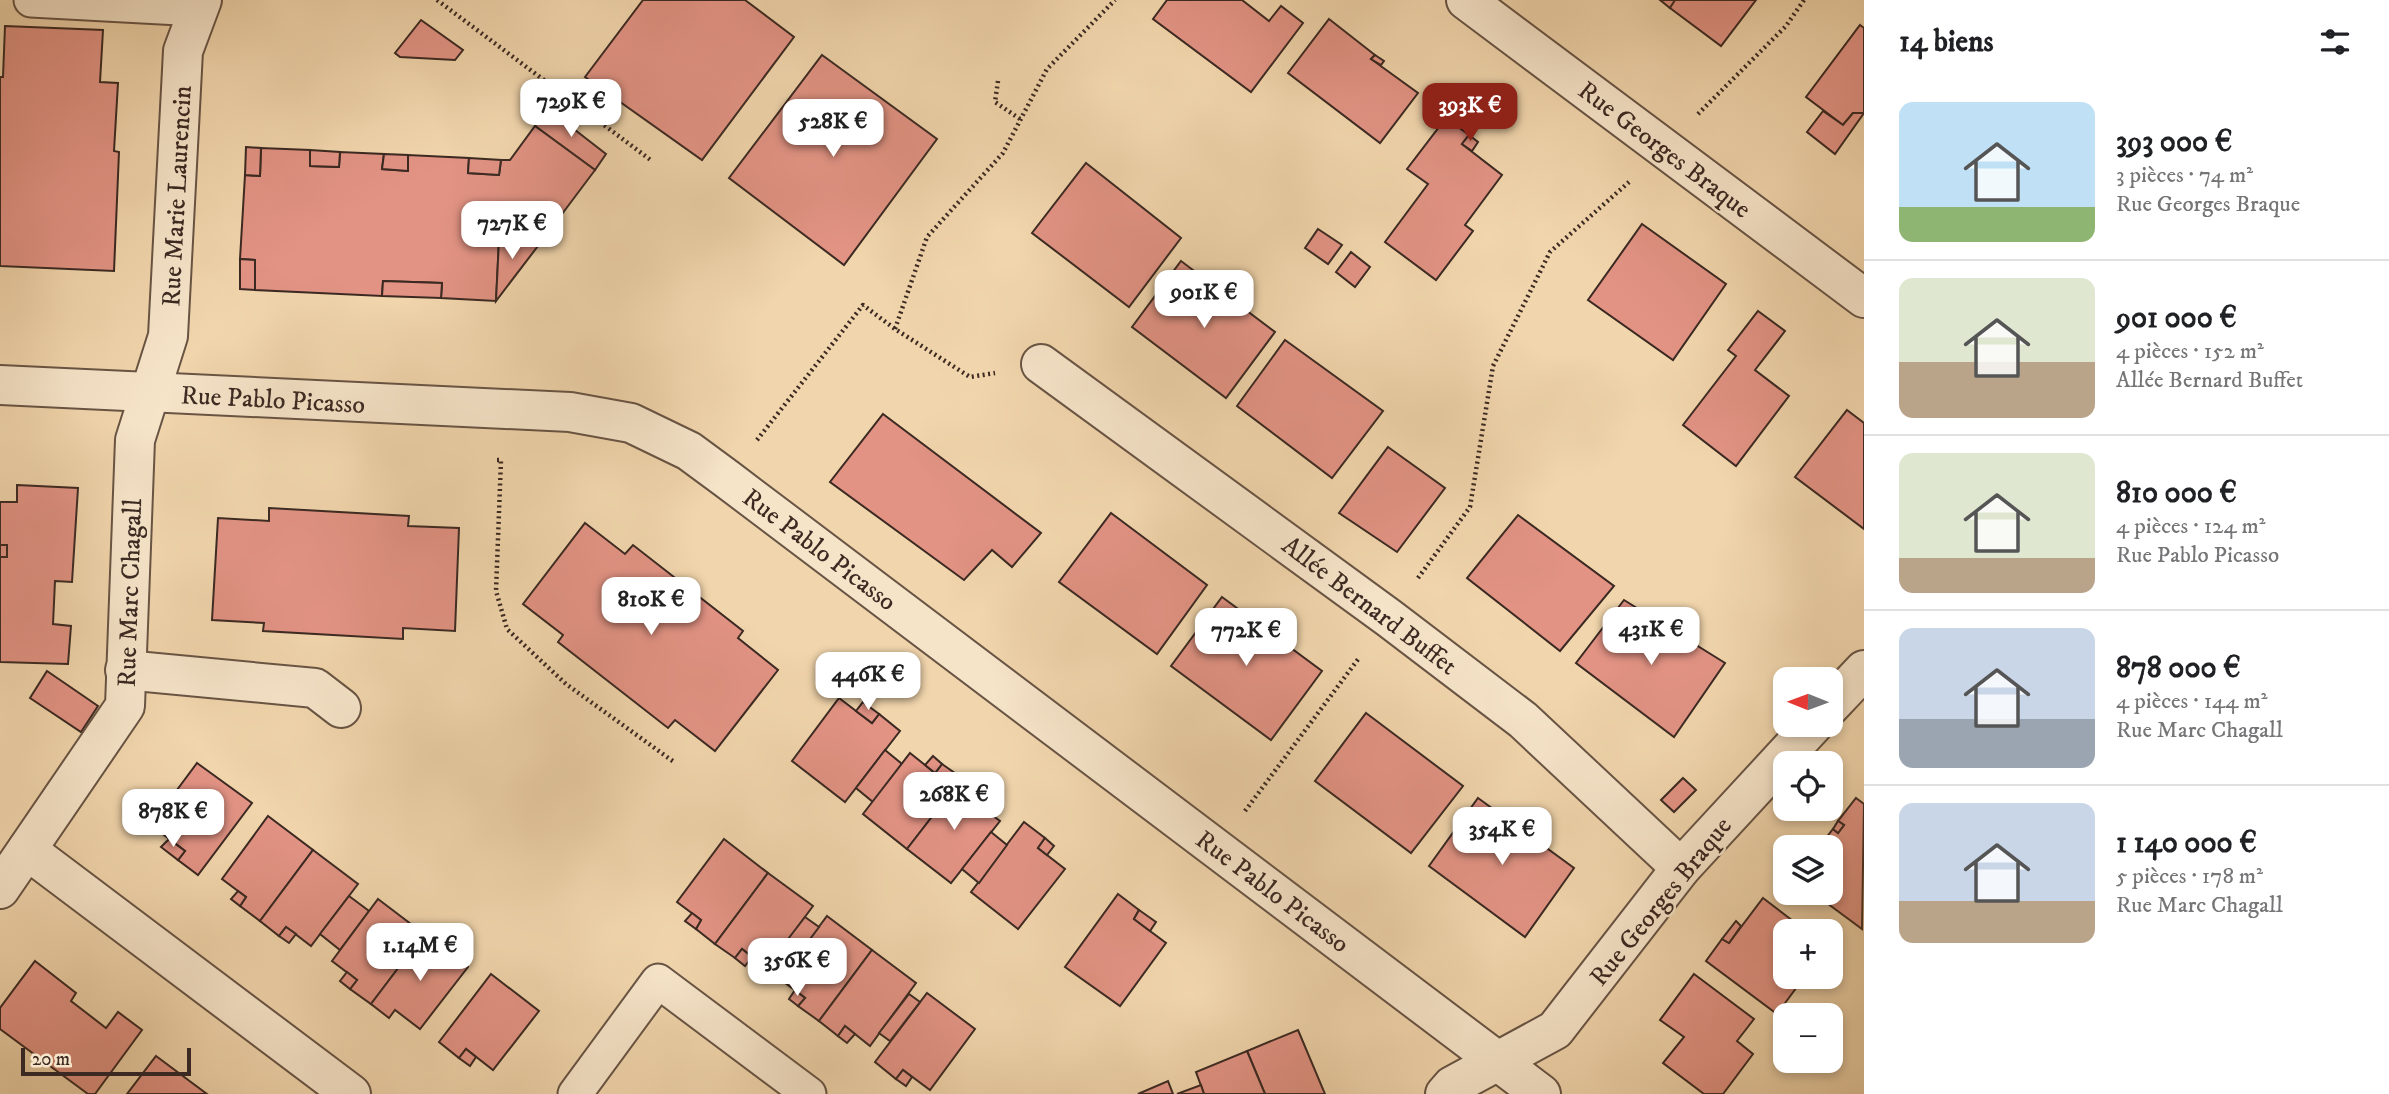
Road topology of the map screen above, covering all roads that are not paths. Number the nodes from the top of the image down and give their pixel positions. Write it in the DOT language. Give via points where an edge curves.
graph roads {
  1 [pos="31,0"];
  2 [pos="1466,0"];
  3 [pos="200,4"];
  4 [pos="1864,298"];
  5 [pos="1041,364"];
  6 [pos="0,385"];
  7 [pos="150,393"];
  8 [pos="125,670"];
  9 [pos="1864,670"];
  10 [pos="1843,692"];
  11 [pos="341,708"];
  12 [pos="1802,737"];
  13 [pos="27,850"];
  14 [pos="1681,868"];
  15 [pos="0,889"];
  16 [pos="1496,1060"];
  17 [pos="351,1094"];
  18 [pos="575,1094"];
  19 [pos="809,1094"];
  20 [pos="1445,1094"];
  21 [pos="1541,1094"];
  1 -- 3 [label="lane"];
  2 -- 4 [label="street, Rue Georges Braque"];
  3 -- 7 [label="street, Rue Marie Laurencin" via="183,51 168,336"];
  5 -- 14 [label="street, Allée Bernard Buffet" via="1523,720"];
  6 -- 7 [label="street, Rue Pablo Picasso"];
  7 -- 8 [label="street, Rue Marc Chagall" via="135,440"];
  7 -- 16 [label="street, Rue Pablo Picasso" via="570,412 631,423 689,451"];
  8 -- 11 [label="street" via="315,688"];
  8 -- 13 [label="street, Rue Marc Chagall" via="125,706"];
  9 -- 10 [label="street"];
  12 -- 14 [label="street, Rue Georges Braque"];
  13 -- 15 [label="street, Rue Marc Chagall"];
  13 -- 17 [label="street"];
  14 -- 16 [label="street, Rue Georges Braque" via="1555,1030"];
  16 -- 20 [label="street"];
  16 -- 21 [label="street, Rue Pablo Picasso"];
  18 -- 19 [label="lane" via="658,981"];
}
